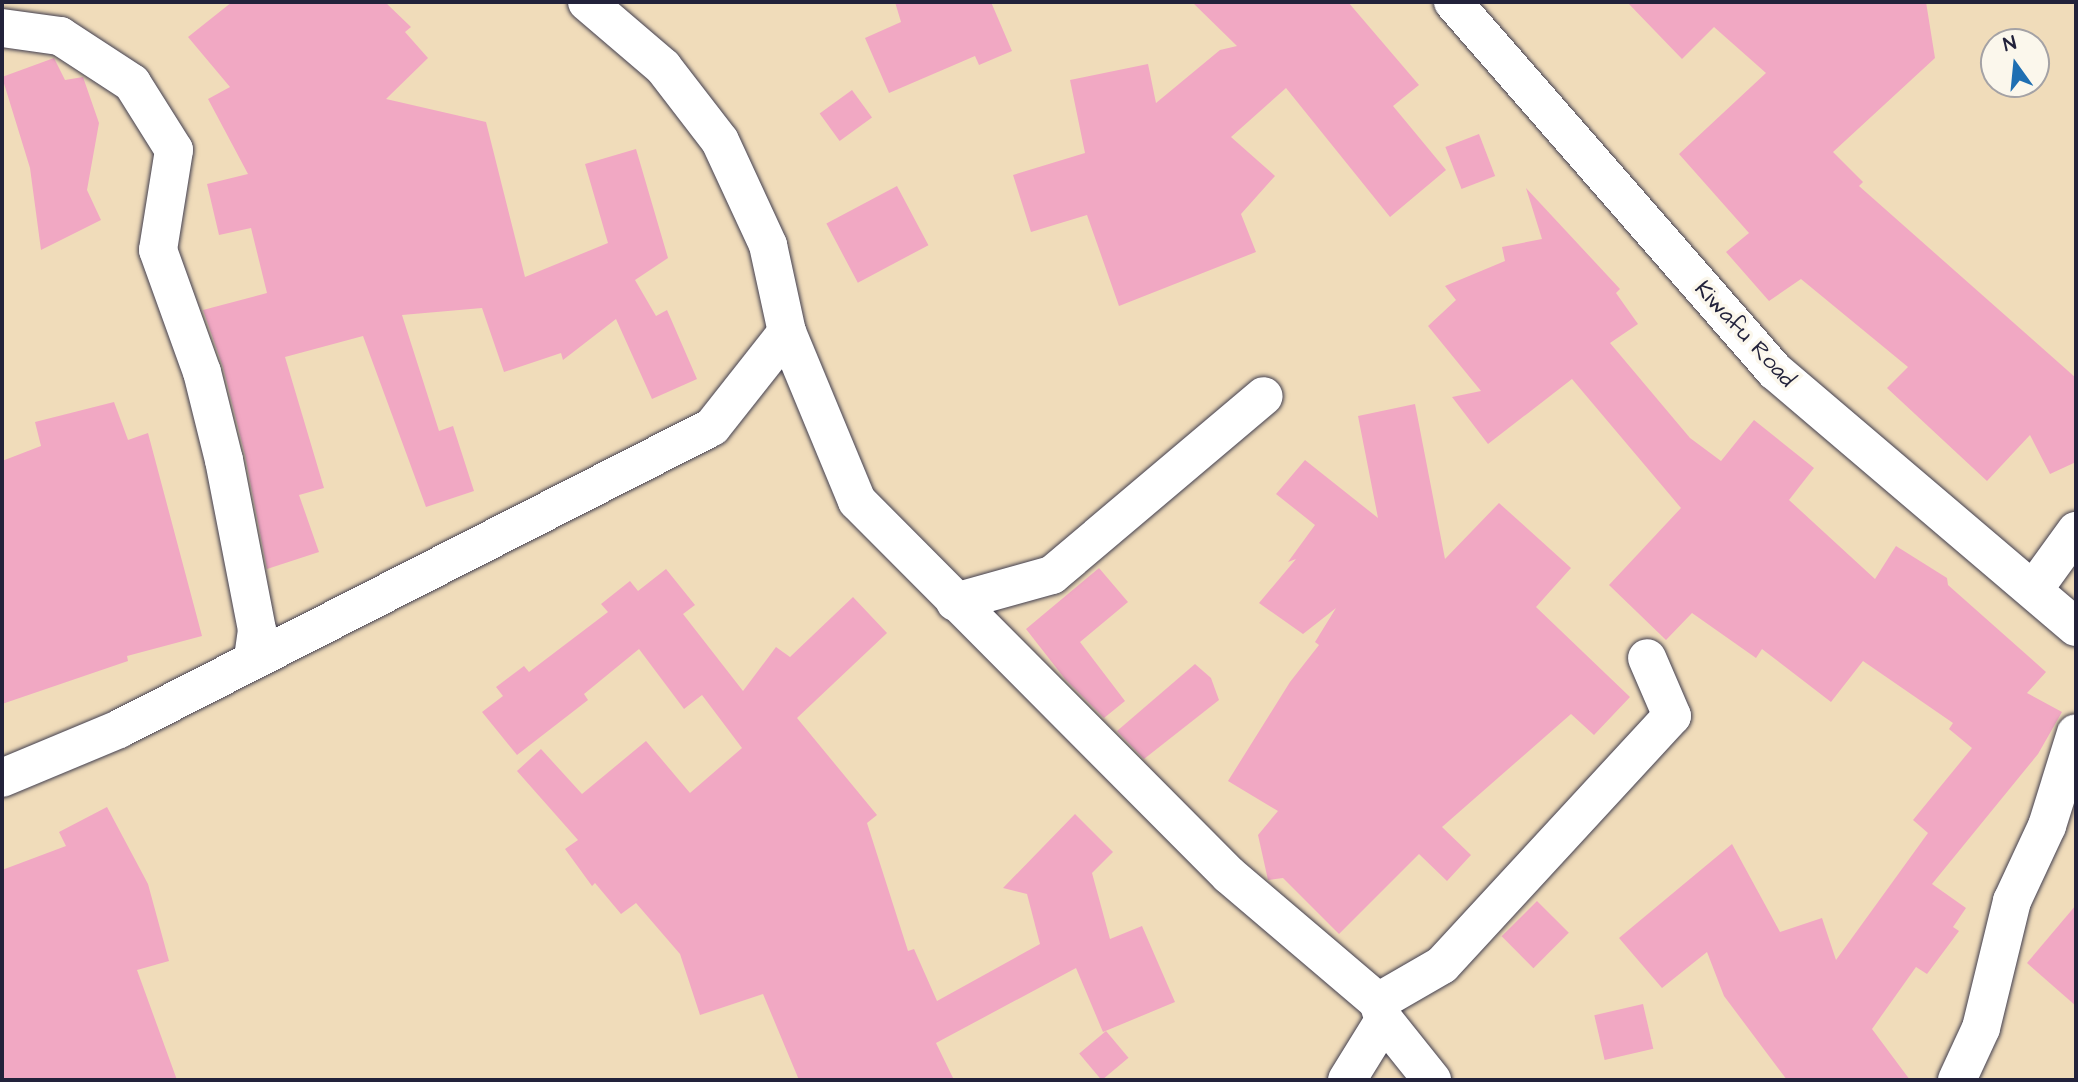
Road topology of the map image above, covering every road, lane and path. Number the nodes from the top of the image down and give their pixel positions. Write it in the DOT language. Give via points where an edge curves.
graph roads {
  1 [pos="587,2"];
  2 [pos="1458,3"];
  3 [pos="2,28"];
  4 [pos="787,332"];
  5 [pos="1264,396"];
  6 [pos="2076,531"];
  7 [pos="2034,589"];
  8 [pos="955,602"];
  9 [pos="2076,627"];
  10 [pos="253,659"];
  11 [pos="1647,659"];
  12 [pos="2076,733"];
  13 [pos="2,778"];
  14 [pos="1381,1011"];
  15 [pos="1347,1080"];
  16 [pos="1432,1080"];
  17 [pos="1957,1080"];
  1 -- 4 [label="street" via="663,67 720,141 768,245"];
  2 -- 7 [label="street, Kiwafu Road" via="1775,371"];
  3 -- 10 [label="street" via="60,36 132,83 174,150 158,250 202,372 225,460 257,631"];
  4 -- 8 [label="street" via="857,501"];
  4 -- 10 [label="street" via="712,427"];
  5 -- 8 [label="street" via="1052,575"];
  6 -- 7 [label="street"];
  7 -- 9 [label="street, Kiwafu Road"];
  8 -- 14 [label="street" via="1229,875"];
  10 -- 13 [label="street" via="119,729"];
  11 -- 14 [label="street" via="1672,716 1442,965"];
  12 -- 17 [label="street" via="2047,826 2012,901 1981,1028"];
  14 -- 15 [label="street"];
  14 -- 16 [label="street"];
}
